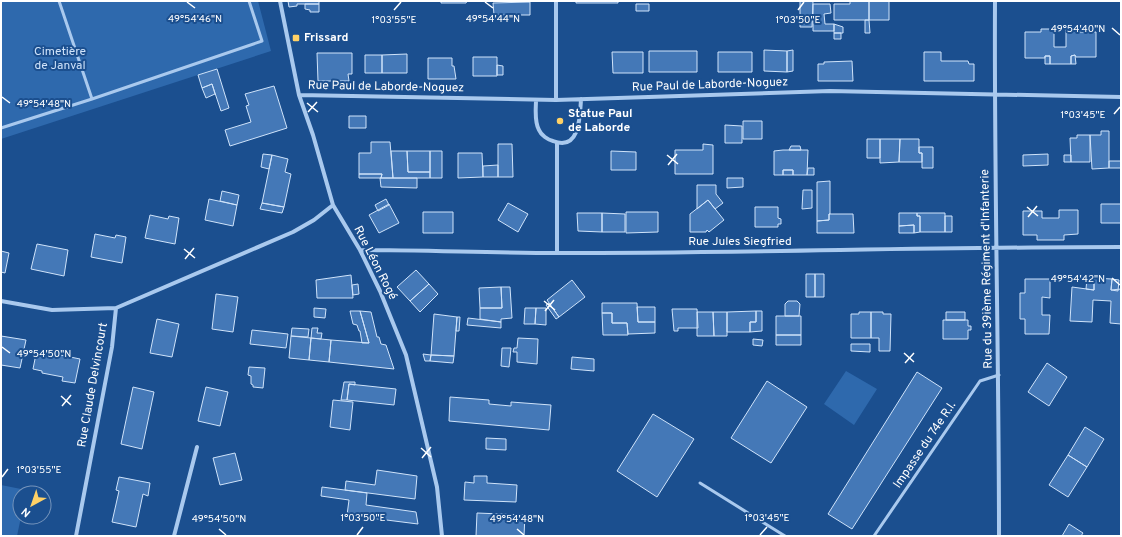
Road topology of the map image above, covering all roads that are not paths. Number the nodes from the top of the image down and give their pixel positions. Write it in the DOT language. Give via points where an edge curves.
graph roads {
  1 [pos="59,1"];
  2 [pos="249,1"];
  3 [pos="280,1"];
  4 [pos="556,1"];
  5 [pos="995,1"];
  6 [pos="994,94"];
  7 [pos="299,95"];
  8 [pos="1121,97"];
  9 [pos="92,99"];
  10 [pos="581,99"];
  11 [pos="536,100"];
  12 [pos="556,100"];
  13 [pos="1,128"];
  14 [pos="557,143"];
  15 [pos="333,204"];
  16 [pos="1121,247"];
  17 [pos="995,248"];
  18 [pos="360,250"];
  19 [pos="557,253"];
  20 [pos="1,301"];
  21 [pos="116,308"];
  22 [pos="999,375"];
  23 [pos="197,447"];
  24 [pos="700,483"];
  25 [pos="76,536"];
  26 [pos="174,536"];
  27 [pos="442,536"];
  28 [pos="785,536"];
  29 [pos="874,536"];
  30 [pos="999,536"];
  1 -- 9 [label="lane"];
  2 -- 9 [label="lane" via="262,41"];
  3 -- 7 [label="street, Rue Léon Rogé"];
  4 -- 12 [label="street"];
  5 -- 6 [label="street, Rue du 39ième Régiment d'Infanterie"];
  6 -- 8 [label="street, Rue Paul de Laborde-Noguez"];
  6 -- 10 [label="street, Rue Paul de Laborde-Noguez" via="830,91"];
  6 -- 17 [label="street, Rue du 39ième Régiment d'Infanterie"];
  7 -- 11 [label="street, Rue Paul de Laborde-Noguez"];
  7 -- 15 [label="street, Rue Léon Rogé"];
  9 -- 13 [label="lane"];
  10 -- 12 [label="street, Rue Paul de Laborde-Noguez"];
  10 -- 14 [label="street" via="580,125 575,135 567,142"];
  11 -- 12 [label="street, Rue Paul de Laborde-Noguez"];
  11 -- 14 [label="street" via="536,122 539,132 548,140"];
  14 -- 19 [label="street"];
  15 -- 18 [label="street, Rue Léon Rogé"];
  15 -- 21 [label="street" via="314,220 293,232"];
  16 -- 17 [label="street, Rue Jules Siegfried"];
  17 -- 19 [label="street, Rue Jules Siegfried"];
  17 -- 22 [label="street, Rue du 39ième Régiment d'Infanterie"];
  18 -- 19 [label="street, Rue Jules Siegfried"];
  18 -- 27 [label="street, Rue Léon Rogé" via="406,355 436,487"];
  20 -- 21 [label="street" via="52,310"];
  21 -- 25 [label="street, Rue Claude Delvincourt" via="112,347"];
  22 -- 29 [label="lane, Impasse du 74e R.I." via="980,381"];
  22 -- 30 [label="street, Rue du 39ième Régiment d'Infanterie"];
  23 -- 26 [label="street"];
  24 -- 28 [label="lane"];
}
